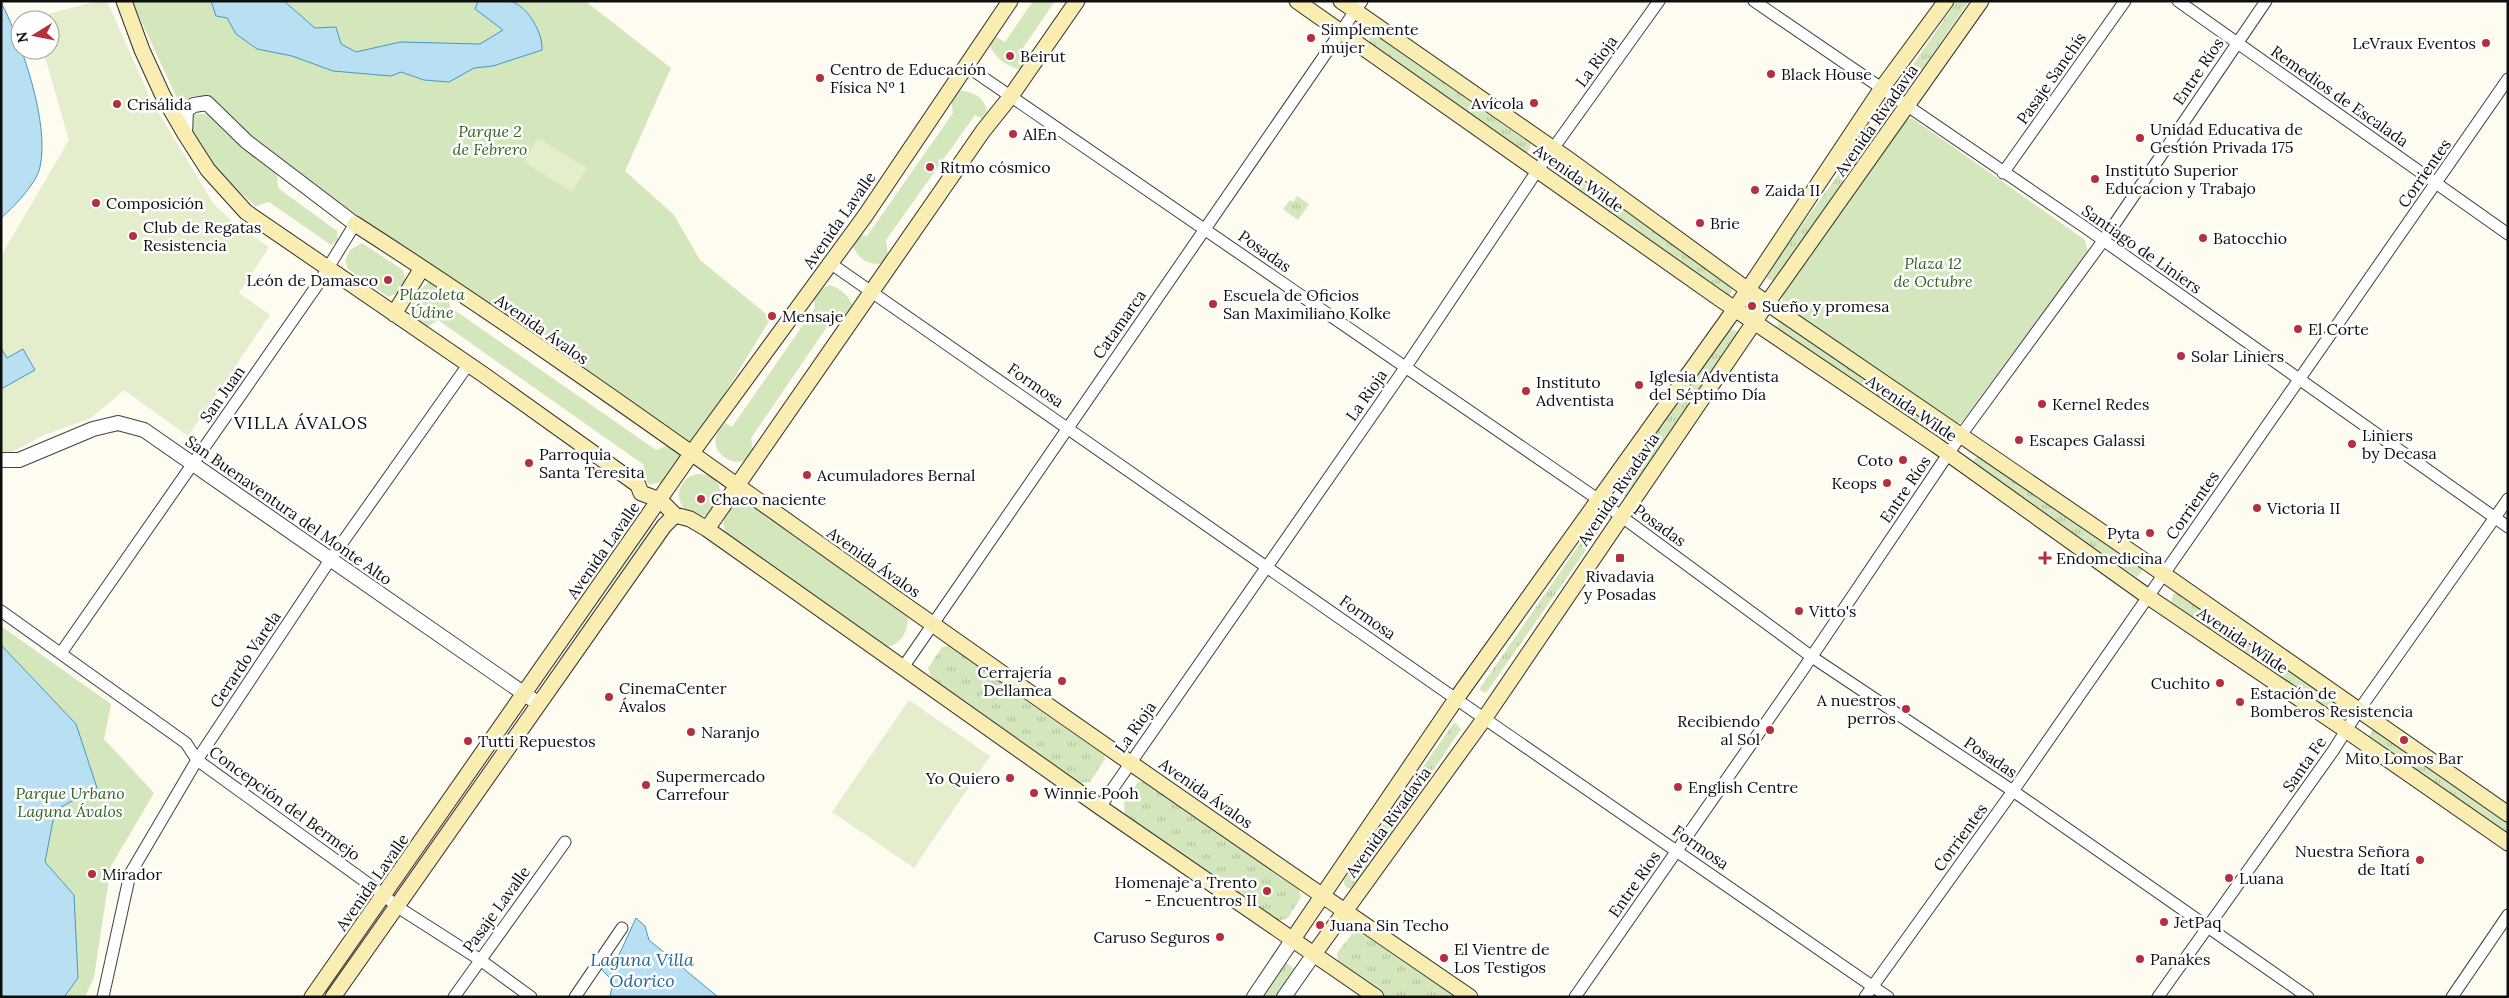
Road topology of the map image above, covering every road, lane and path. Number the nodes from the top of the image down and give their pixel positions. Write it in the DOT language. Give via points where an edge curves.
graph roads {
  1 [pos="124,1"];
  2 [pos="1010,1"];
  3 [pos="1077,1"];
  4 [pos="1296,1"];
  5 [pos="1341,1"];
  6 [pos="1660,1"];
  7 [pos="1754,1"];
  8 [pos="1946,1"];
  9 [pos="1980,1"];
  10 [pos="2125,1"];
  11 [pos="2178,1"];
  12 [pos="2266,1"];
  13 [pos="1358,6"];
  14 [pos="1341,31"];
  15 [pos="2237,43"];
  16 [pos="965,65"];
  17 [pos="2508,79"];
  18 [pos="1882,88"];
  19 [pos="1011,96"];
  20 [pos="1907,106"];
  21 [pos="184,134"];
  22 [pos="1553,149"];
  23 [pos="1537,171"];
  24 [pos="2003,173"];
  25 [pos="2436,184"];
  26 [pos="355,224"];
  27 [pos="1204,229"];
  28 [pos="2508,234"];
  29 [pos="2103,241"];
  30 [pos="830,263"];
  31 [pos="328,266"];
  32 [pos="422,268"];
  33 [pos="1748,290"];
  34 [pos="873,292"];
  35 [pos="1768,302"];
  36 [pos="1734,309"];
  37 [pos="394,314"];
  38 [pos="1754,322"];
  39 [pos="468,365"];
  40 [pos="1405,368"];
  41 [pos="2300,380"];
  42 [pos="1068,426"];
  43 [pos="1961,435"];
  44 [pos="691,454"];
  45 [pos="1949,454"];
  46 [pos="1,460"];
  47 [pos="193,464"];
  48 [pos="738,486"];
  49 [pos="2508,499"];
  50 [pos="660,500"];
  51 [pos="1599,500"];
  52 [pos="675,515"];
  53 [pos="1620,516"];
  54 [pos="2495,518"];
  55 [pos="2508,528"];
  56 [pos="707,529"];
  57 [pos="330,560"];
  58 [pos="1267,566"];
  59 [pos="2163,574"];
  60 [pos="2147,596"];
  61 [pos="1,610"];
  62 [pos="933,625"];
  63 [pos="61,653"];
  64 [pos="1812,657"];
  65 [pos="904,666"];
  66 [pos="524,693"];
  67 [pos="1456,699"];
  68 [pos="539,704"];
  69 [pos="2359,710"];
  70 [pos="1484,719"];
  71 [pos="2347,731"];
  72 [pos="197,760"];
  73 [pos="1130,762"];
  74 [pos="2013,791"];
  75 [pos="1100,807"];
  76 [pos="2508,814"];
  77 [pos="565,842"];
  78 [pos="2508,843"];
  79 [pos="1678,851"];
  80 [pos="384,895"];
  81 [pos="1324,895"];
  82 [pos="396,906"];
  83 [pos="1346,912"];
  84 [pos="2508,915"];
  85 [pos="622,928"];
  86 [pos="2206,928"];
  87 [pos="1293,940"];
  88 [pos="1314,954"];
  89 [pos="479,959"];
  90 [pos="1873,986"];
  91 [pos="102,997"];
  92 [pos="312,997"];
  93 [pos="333,997"];
  94 [pos="454,997"];
  95 [pos="531,997"];
  96 [pos="576,997"];
  97 [pos="1254,997"];
  98 [pos="1284,997"];
  99 [pos="1376,997"];
  100 [pos="1470,997"];
  101 [pos="1575,997"];
  102 [pos="1865,997"];
  103 [pos="1888,997"];
  104 [pos="2158,997"];
  105 [pos="2308,997"];
  106 [pos="2452,997"];
  1 -- 21 [label="main road" via="146,58"];
  2 -- 16 [label="main road, Avenida Lavalle"];
  3 -- 19 [label="main road"];
  4 -- 14 [label="main road, Avenida Wilde"];
  5 -- 13 [label="main road, Avenida Wilde"];
  6 -- 22 [label="street, La Rioja"];
  7 -- 18 [label="street, Santiago de Liniers"];
  8 -- 18 [label="main road, Avenida Rivadavia"];
  9 -- 20 [label="main road, Avenida Rivadavia"];
  10 -- 24 [label="street, Pasaje Sanchís"];
  11 -- 15 [label="street, Remedios de Escalada"];
  12 -- 15 [label="street, Entre Ríos"];
  13 -- 14 [label="street, Catamarca"];
  13 -- 22 [label="main road, Avenida Wilde"];
  14 -- 23 [label="main road, Avenida Wilde"];
  14 -- 27 [label="street, Catamarca"];
  15 -- 25 [label="street, Remedios de Escalada"];
  15 -- 29 [label="street, Entre Ríos"];
  16 -- 19 [label="street, Posadas"];
  16 -- 30 [label="main road, Avenida Lavalle"];
  17 -- 25 [label="street, Corrientes"];
  18 -- 20 [label="street, Santiago de Liniers"];
  18 -- 33 [label="main road, Avenida Rivadavia"];
  19 -- 27 [label="street, Posadas"];
  19 -- 34 [label="main road" via="983,131"];
  20 -- 24 [label="street, Santiago de Liniers"];
  20 -- 35 [label="main road, Avenida Rivadavia"];
  21 -- 26 [label="street, Avenida Ávalos" via="186,110 207,103 247,142"];
  21 -- 31 [label="main road" via="208,170 246,212"];
  22 -- 23 [label="street, La Rioja"];
  22 -- 33 [label="main road, Avenida Wilde"];
  23 -- 36 [label="main road, Avenida Wilde"];
  23 -- 40 [label="street, La Rioja"];
  24 -- 29 [label="street, Santiago de Liniers"];
  25 -- 28 [label="street, Remedios de Escalada"];
  25 -- 41 [label="street, Corrientes"];
  26 -- 31 [label="street, San Juan"];
  26 -- 32 [label="main road, Avenida Ávalos"];
  27 -- 40 [label="street, Posadas"];
  27 -- 42 [label="street, Catamarca"];
  29 -- 41 [label="street, Santiago de Liniers"];
  29 -- 43 [label="street, Entre Ríos"];
  30 -- 34 [label="street, Formosa"];
  30 -- 44 [label="main road, Avenida Lavalle"];
  31 -- 37 [label="main road"];
  31 -- 47 [label="street, San Juan"];
  32 -- 37 [label="main road"];
  32 -- 44 [label="main road, Avenida Ávalos"];
  33 -- 35 [label="main road, Avenida Wilde"];
  33 -- 36 [label="main road, Avenida Rivadavia"];
  34 -- 42 [label="street, Formosa"];
  34 -- 48 [label="main road"];
  35 -- 38 [label="main road, Avenida Rivadavia"];
  35 -- 43 [label="main road, Avenida Wilde"];
  36 -- 38 [label="main road, Avenida Wilde"];
  36 -- 51 [label="main road, Avenida Rivadavia"];
  37 -- 39 [label="main road"];
  38 -- 45 [label="main road, Avenida Wilde"];
  38 -- 53 [label="main road, Avenida Rivadavia"];
  39 -- 50 [label="main road" via="638,485 641,493"];
  39 -- 57 [label="street, Gerardo Varela"];
  40 -- 51 [label="street, Posadas"];
  40 -- 58 [label="street, La Rioja"];
  41 -- 54 [label="street, Santiago de Liniers"];
  41 -- 59 [label="street, Corrientes"];
  42 -- 58 [label="street, Formosa"];
  42 -- 62 [label="street, Catamarca"];
  43 -- 45 [label="street, Entre Ríos"];
  43 -- 59 [label="main road, Avenida Wilde"];
  44 -- 48 [label="main road, Avenida Ávalos"];
  44 -- 50 [label="main road, Avenida Lavalle"];
  45 -- 60 [label="main road, Avenida Wilde"];
  45 -- 64 [label="street, Entre Ríos"];
  46 -- 47 [label="street, San Buenaventura del Monte Alto" via="19,460 94,429 118,423 144,430"];
  47 -- 57 [label="street, San Buenaventura del Monte Alto"];
  47 -- 63 [label="street, San Juan"];
  48 -- 56 [label="main road"];
  48 -- 62 [label="main road, Avenida Ávalos"];
  49 -- 54 [label="street, Santa Fe"];
  50 -- 52 [label="main road"];
  50 -- 66 [label="main road, Avenida Lavalle"];
  51 -- 53 [label="street, Posadas"];
  51 -- 67 [label="main road, Avenida Rivadavia"];
  52 -- 56 [label="main road"];
  52 -- 68 [label="main road, Avenida Lavalle" via="664,526"];
  53 -- 64 [label="street, Posadas"];
  53 -- 70 [label="main road, Avenida Rivadavia"];
  54 -- 55 [label="street, Santiago de Liniers"];
  54 -- 69 [label="street, Santa Fe"];
  56 -- 65 [label="main road"];
  57 -- 66 [label="street, San Buenaventura del Monte Alto"];
  57 -- 72 [label="street, Gerardo Varela"];
  58 -- 67 [label="street, Formosa"];
  58 -- 73 [label="street, La Rioja"];
  59 -- 60 [label="street, Corrientes"];
  59 -- 69 [label="main road, Avenida Wilde"];
  60 -- 71 [label="main road, Avenida Wilde"];
  60 -- 74 [label="street, Corrientes"];
  61 -- 63 [label="street, Concepción del Bermejo"];
  62 -- 65 [label="street, Catamarca"];
  62 -- 73 [label="main road, Avenida Ávalos"];
  63 -- 72 [label="street, Concepción del Bermejo" via="186,743"];
  64 -- 74 [label="street, Posadas"];
  64 -- 79 [label="street, Entre Ríos"];
  65 -- 75 [label="main road"];
  66 -- 68 [label="street, San Buenaventura del Monte Alto"];
  66 -- 80 [label="main road, Avenida Lavalle"];
  67 -- 70 [label="street, Formosa"];
  67 -- 81 [label="main road, Avenida Rivadavia"];
  68 -- 82 [label="main road, Avenida Lavalle"];
  69 -- 71 [label="street, Santa Fe"];
  69 -- 76 [label="main road, Avenida Wilde"];
  70 -- 79 [label="street, Formosa"];
  70 -- 83 [label="main road, Avenida Rivadavia"];
  71 -- 78 [label="main road, Avenida Wilde"];
  71 -- 86 [label="street, Santa Fe"];
  72 -- 80 [label="street, Concepción del Bermejo"];
  72 -- 91 [label="street, Gerardo Varela" via="130,874"];
  73 -- 75 [label="street, La Rioja"];
  73 -- 81 [label="main road, Avenida Ávalos"];
  74 -- 86 [label="street, Posadas"];
  74 -- 90 [label="street, Corrientes"];
  75 -- 87 [label="main road"];
  77 -- 89 [label="street, Pasaje Lavalle"];
  79 -- 90 [label="street, Formosa"];
  79 -- 101 [label="street, Entre Ríos"];
  80 -- 82 [label="street, Concepción del Bermejo"];
  80 -- 92 [label="main road, Avenida Lavalle"];
  81 -- 83 [label="main road, Avenida Ávalos"];
  81 -- 87 [label="main road, Avenida Rivadavia"];
  82 -- 89 [label="street, Concepción del Bermejo"];
  82 -- 93 [label="main road, Avenida Lavalle"];
  83 -- 88 [label="main road, Avenida Rivadavia"];
  83 -- 100 [label="main road, Avenida Ávalos"];
  84 -- 106 [label="street"];
  85 -- 96 [label="street"];
  86 -- 104 [label="street, Santa Fe"];
  86 -- 105 [label="street, Posadas"];
  87 -- 88 [label="main road"];
  87 -- 97 [label="street, Avenida Rivadavia"];
  88 -- 98 [label="street, Avenida Rivadavia"];
  88 -- 99 [label="main road"];
  89 -- 94 [label="street, Pasaje Lavalle"];
  89 -- 95 [label="street, Concepción del Bermejo"];
  90 -- 102 [label="street, Corrientes"];
  90 -- 103 [label="street, Formosa"];
}
